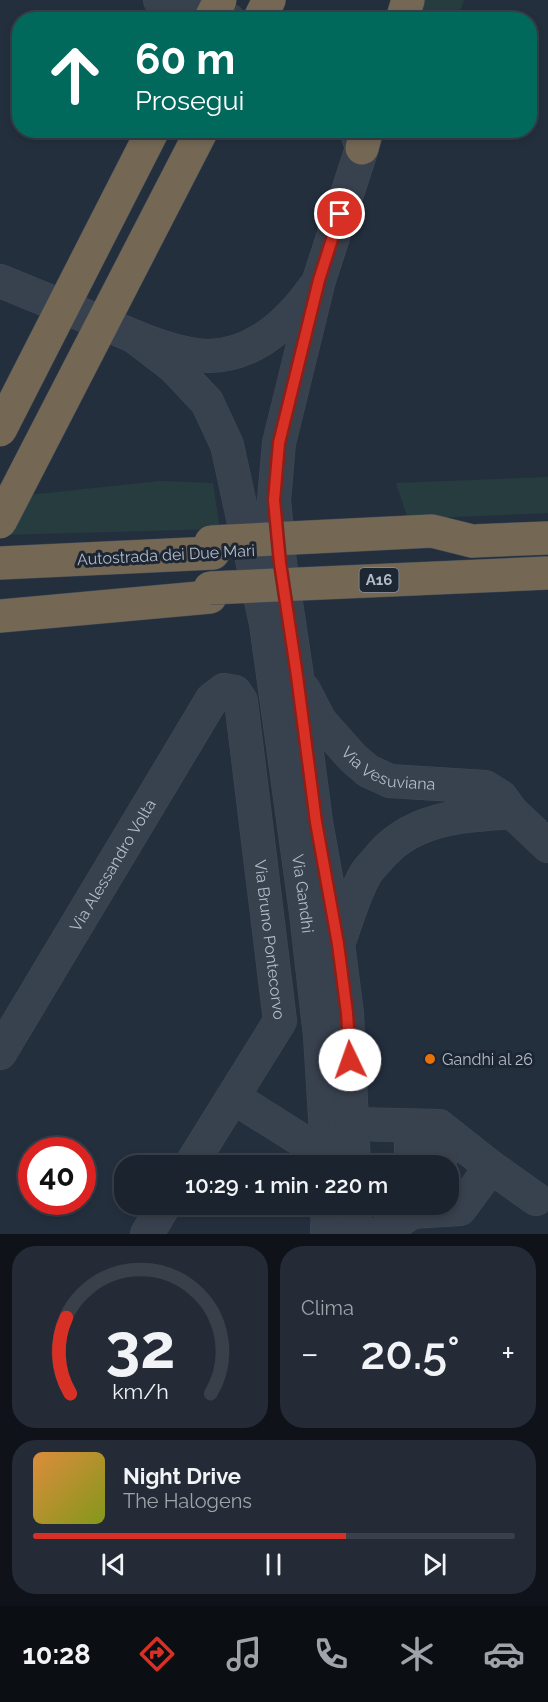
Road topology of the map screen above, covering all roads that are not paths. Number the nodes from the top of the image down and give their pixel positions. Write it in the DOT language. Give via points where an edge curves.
graph roads {
  1 [pos="160,0"];
  2 [pos="201,12"];
  3 [pos="149,138"];
  4 [pos="198,138"];
  5 [pos="361,138"];
  6 [pos="319,280"];
  7 [pos="0,281"];
  8 [pos="135,337"];
  9 [pos="0,430"];
  10 [pos="0,522"];
  11 [pos="548,538"];
  12 [pos="0,542"];
  13 [pos="212,547"];
  14 [pos="0,563"];
  15 [pos="548,573"];
  16 [pos="210,592"];
  17 [pos="0,597"];
  18 [pos="0,616"];
  19 [pos="297,676"];
  20 [pos="235,692"];
  21 [pos="512,812"];
  22 [pos="548,846"];
  23 [pos="338,944"];
  24 [pos="0,1053"];
  25 [pos="233,1097"];
  26 [pos="352,1124"];
  27 [pos="425,1126"];
  28 [pos="197,1155"];
  29 [pos="326,1155"];
  30 [pos="336,1155"];
  31 [pos="340,1155"];
  32 [pos="415,1155"];
  33 [pos="436,1155"];
  34 [pos="491,1167"];
  35 [pos="536,1199"];
  36 [pos="459,1209"];
  37 [pos="158,1215"];
  38 [pos="328,1215"];
  39 [pos="354,1215"];
  40 [pos="414,1215"];
  41 [pos="147,1234"];
  42 [pos="327,1234"];
  43 [pos="355,1234"];
  44 [pos="380,1234"];
  1 -- 2 [label="street"];
  3 -- 9 [label="highway, bridge"];
  4 -- 10 [label="highway, bridge"];
  5 -- 6 [label="street"];
  6 -- 8 [label="street" via="297,311 271,335 246,349 197,356"];
  6 -- 19 [label="street, Via Gandhi" via="279,443 274,500"];
  7 -- 8 [label="street"];
  8 -- 30 [label="street, Via Gandhi" via="174,367 207,402 227,445 266,624"];
  11 -- 13 [label="highway, bridge" via="472,541 432,531"];
  12 -- 13 [label="highway" via="64,540"];
  13 -- 14 [label="highway, Autostrada dei Due Mari"];
  15 -- 16 [label="highway, Autostrada dei Due Mari / A16, bridge"];
  16 -- 17 [label="highway, Autostrada dei Due Mari / A16"];
  16 -- 18 [label="highway"];
  19 -- 21 [label="street, Via Vesuviana" via="320,721 352,759 368,771 390,781 485,788 501,797"];
  19 -- 23 [label="street, Via Gandhi" via="316,822"];
  20 -- 24 [label="street, Via Alessandro Volta" via="224,690 212,699"];
  20 -- 25 [label="street, Via Bruno Pontecorvo" via="241,701 280,1021"];
  21 -- 22 [label="street, Via Vesuviana"];
  21 -- 23 [label="street" via="457,816 406,833 365,874"];
  23 -- 26 [label="street, Via Gandhi" via="347,1013"];
  25 -- 28 [label="street, Via Bruno Pontecorvo"];
  25 -- 29 [label="street"];
  26 -- 27 [label="street"];
  26 -- 31 [label="street, Via Gandhi"];
  27 -- 32 [label="street"];
  27 -- 33 [label="street"];
  27 -- 34 [label="street"];
  34 -- 35 [label="street"];
  34 -- 36 [label="street"];
  37 -- 41 [label="street"];
  38 -- 42 [label="street"];
  39 -- 43 [label="street"];
  40 -- 44 [label="street"];
}
